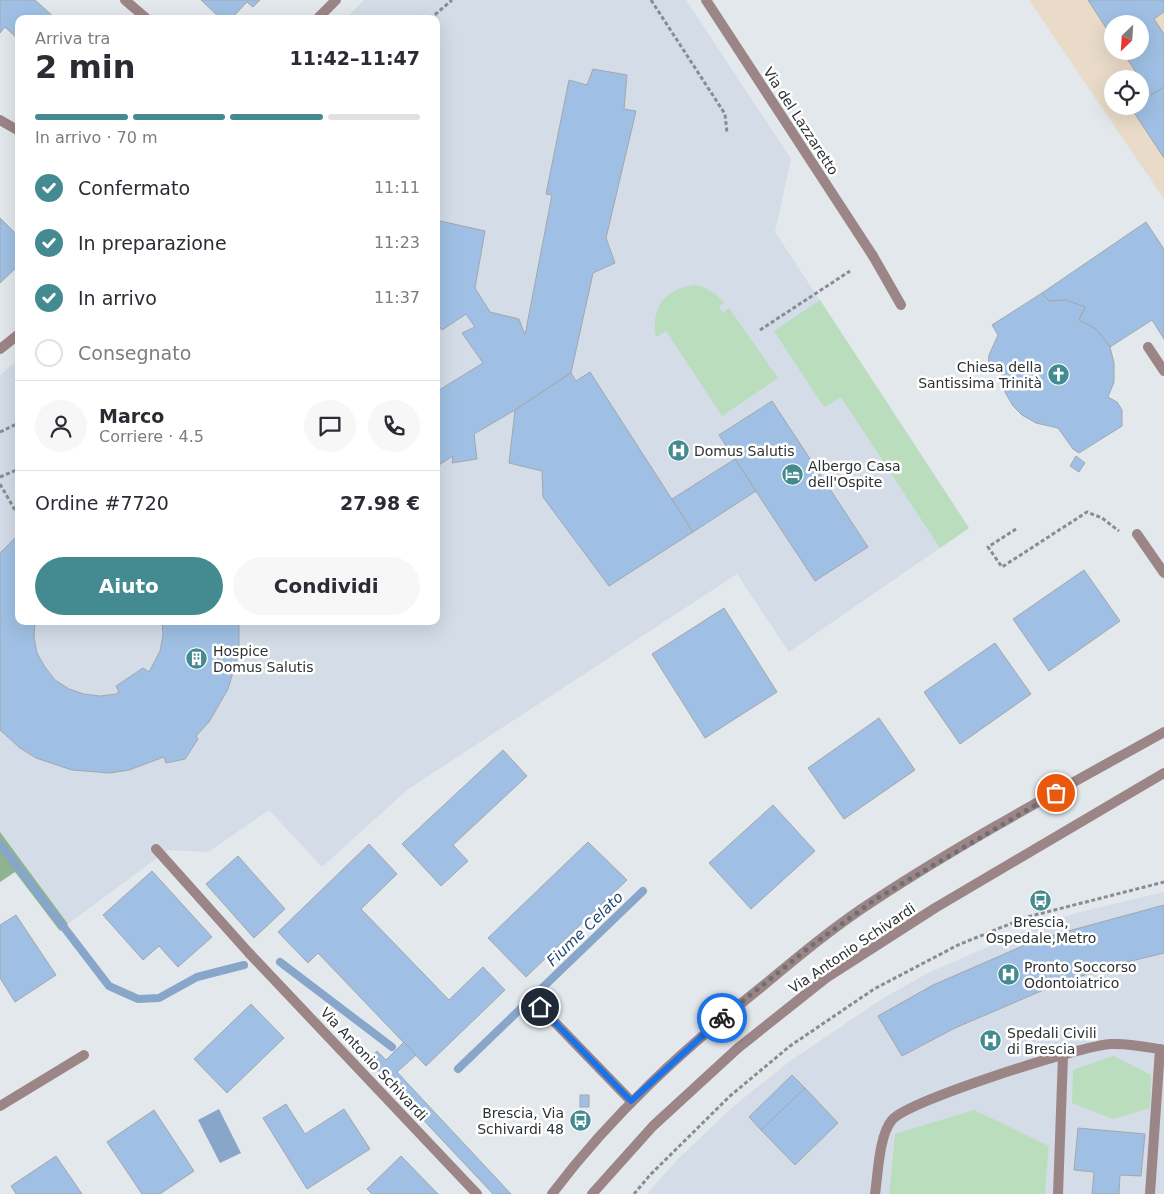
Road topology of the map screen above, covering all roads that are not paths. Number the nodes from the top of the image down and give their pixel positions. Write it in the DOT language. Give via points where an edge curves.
graph roads {
  1 [pos="126,0"];
  2 [pos="336,0"];
  3 [pos="706,0"];
  4 [pos="143,15"];
  5 [pos="321,15"];
  6 [pos="0,120"];
  7 [pos="15,129"];
  8 [pos="901,305"];
  9 [pos="15,337"];
  10 [pos="1148,347"];
  11 [pos="0,349"];
  12 [pos="1164,371"];
  13 [pos="1137,534"];
  14 [pos="1164,573"];
  15 [pos="1164,732"];
  16 [pos="1164,773"];
  17 [pos="156,849"];
  18 [pos="540,1007"];
  19 [pos="1162,1050"];
  20 [pos="84,1055"];
  21 [pos="1063,1056"];
  22 [pos="631,1101"];
  23 [pos="0,1106"];
  24 [pos="477,1194"];
  25 [pos="552,1194"];
  26 [pos="592,1194"];
  27 [pos="875,1194"];
  28 [pos="1058,1194"];
  29 [pos="1150,1194"];
  1 -- 4 [label="street"];
  2 -- 5 [label="street"];
  3 -- 8 [label="street, Via del Lazzaretto" via="873,256"];
  6 -- 7 [label="street"];
  9 -- 11 [label="street"];
  10 -- 12 [label="street"];
  13 -- 14 [label="street"];
  15 -- 22 [label="street, Via Antonio Schivardi" via="876,899 716,1022"];
  16 -- 26 [label="street, Via Antonio Schivardi" via="935,908 816,986 738,1048 653,1126"];
  17 -- 24 [label="street, Via Antonio Schivardi" via="249,953"];
  18 -- 22 [label="street"];
  19 -- 21 [label="street" via="1110,1044"];
  19 -- 29 [label="street"];
  20 -- 23 [label="street"];
  21 -- 27 [label="street" via="1005,1072 910,1108 892,1120 884,1135"];
  21 -- 28 [label="street"];
  22 -- 25 [label="street, Via Antonio Schivardi"];
}
